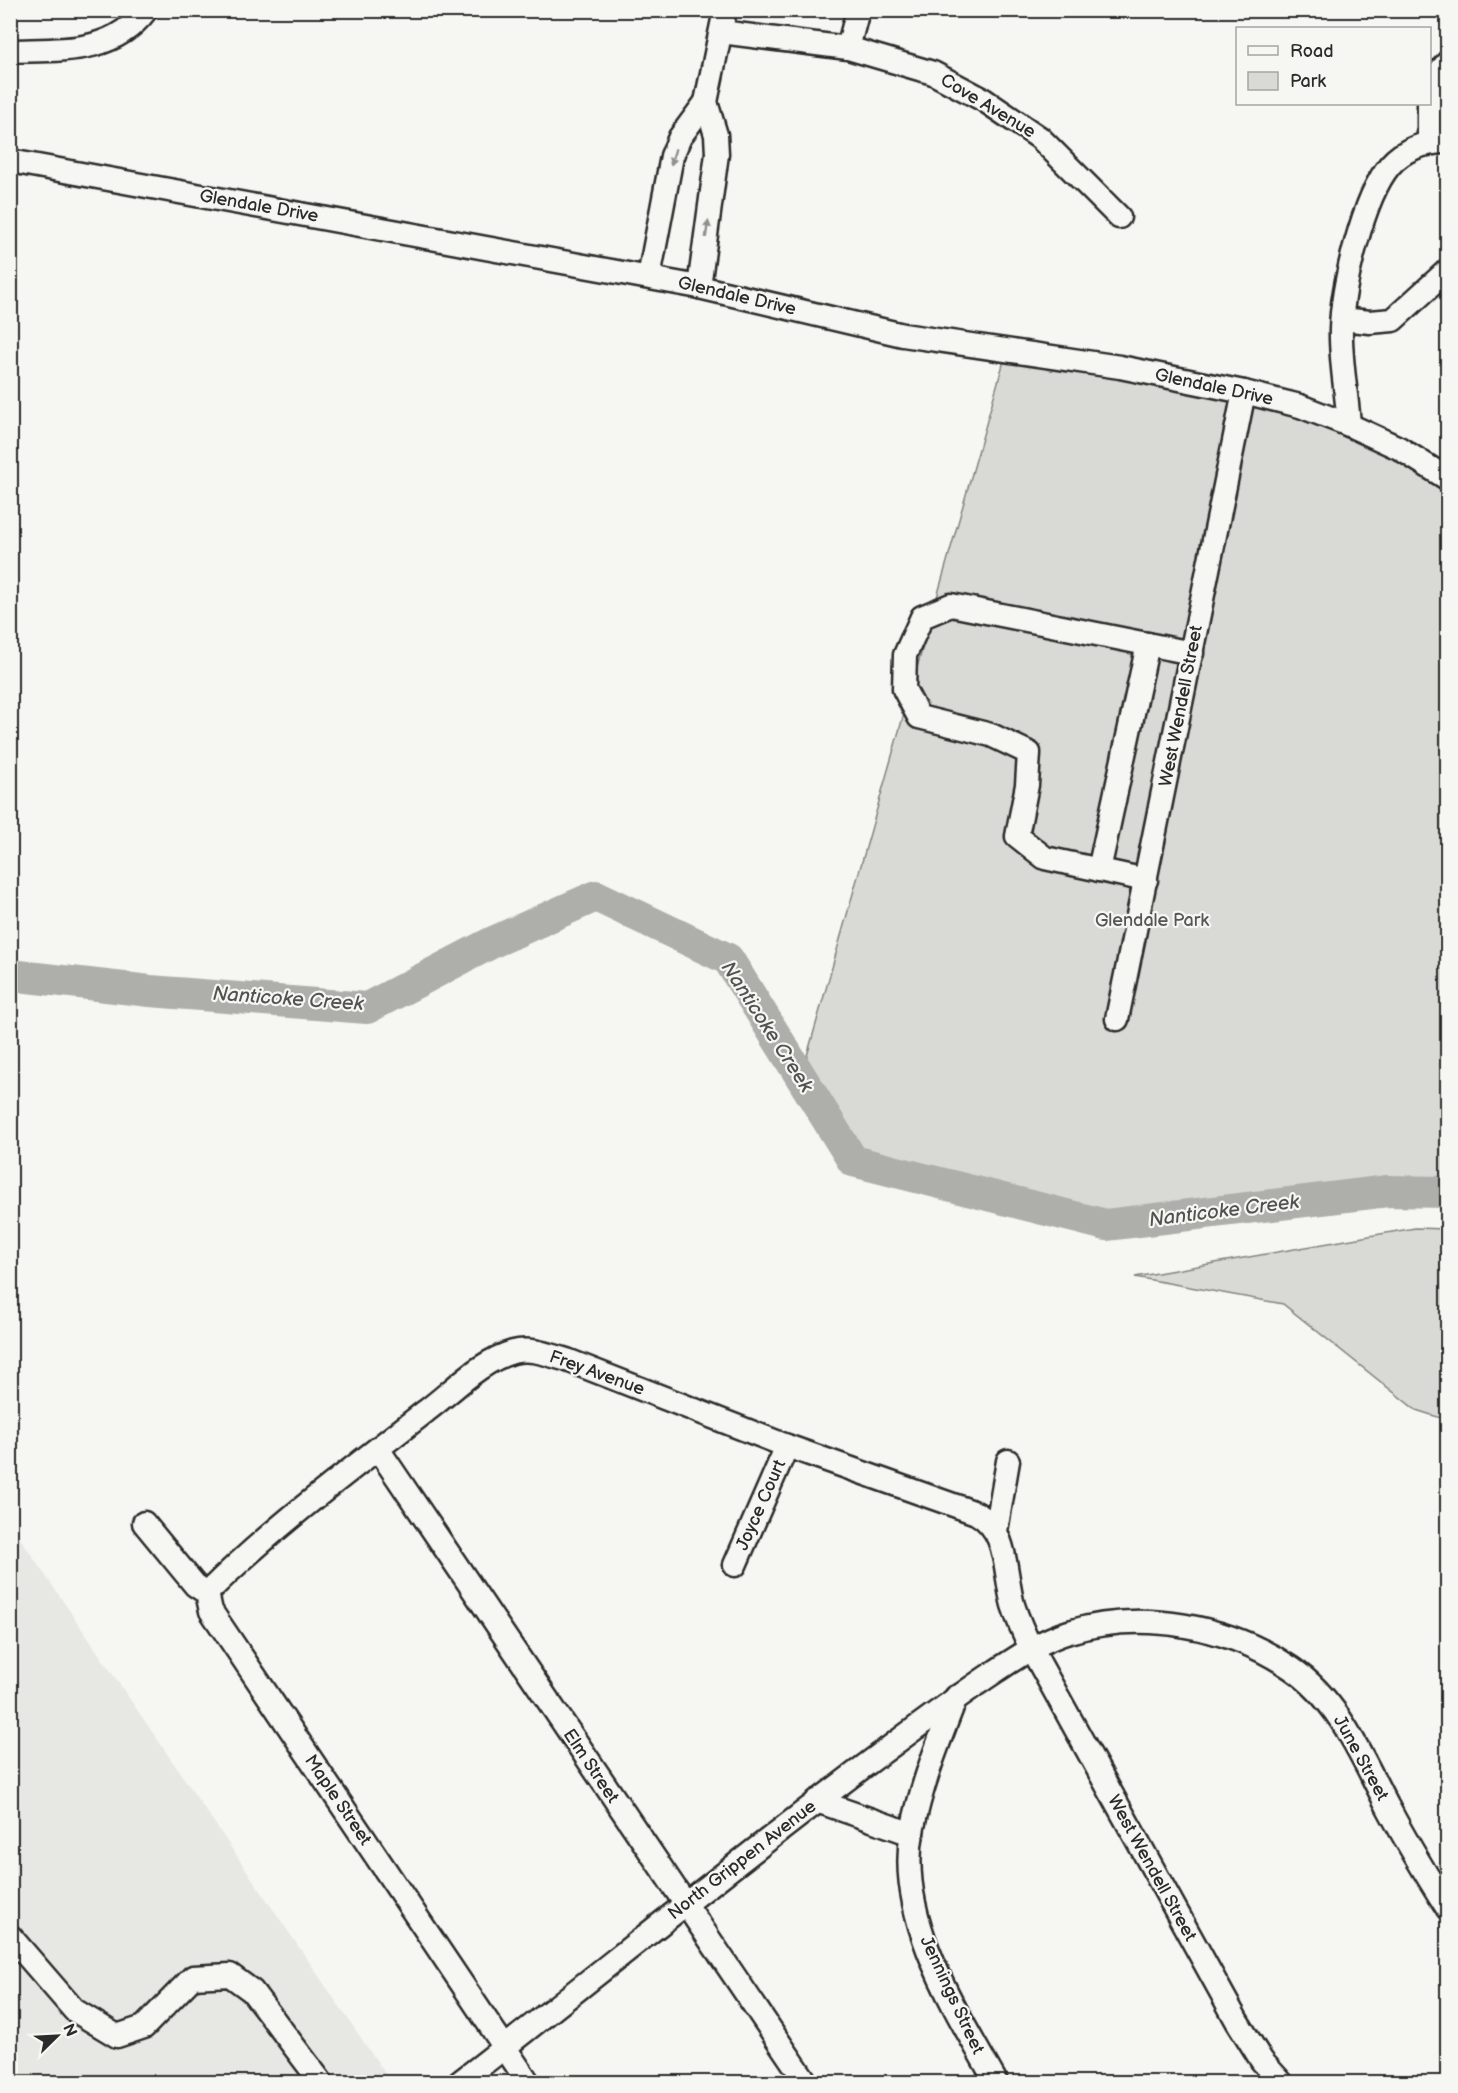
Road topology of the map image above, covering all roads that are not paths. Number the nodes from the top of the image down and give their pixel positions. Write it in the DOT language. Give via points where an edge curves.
graph roads {
  1 [pos="146,10"];
  2 [pos="858,10"];
  3 [pos="723,21"];
  4 [pos="848,48"];
  5 [pos="10,51"];
  6 [pos="1448,62"];
  7 [pos="1431,87"];
  8 [pos="706,102"];
  9 [pos="1430,105"];
  10 [pos="1438,142"];
  11 [pos="10,161"];
  12 [pos="1119,217"];
  13 [pos="1448,270"];
  14 [pos="649,277"];
  15 [pos="699,287"];
  16 [pos="1342,319"];
  17 [pos="1244,392"];
  18 [pos="1349,425"];
  19 [pos="1448,479"];
  20 [pos="1148,644"];
  21 [pos="1192,653"];
  22 [pos="1099,870"];
  23 [pos="1146,880"];
  24 [pos="1117,1019"];
  25 [pos="788,1446"];
  26 [pos="378,1449"];
  27 [pos="1008,1461"];
  28 [pos="144,1523"];
  29 [pos="999,1536"];
  30 [pos="735,1565"];
  31 [pos="207,1593"];
  32 [pos="1031,1648"];
  33 [pos="956,1697"];
  34 [pos="817,1801"];
  35 [pos="912,1834"];
  36 [pos="687,1903"];
  37 [pos="1448,1909"];
  38 [pos="10,1936"];
  39 [pos="505,2048"];
  40 [pos="321,2082"];
  41 [pos="460,2082"];
  42 [pos="528,2082"];
  43 [pos="806,2082"];
  44 [pos="996,2082"];
  45 [pos="1281,2082"];
  1 -- 5 [label="street" via="133,27 111,40 84,48"];
  2 -- 4 [label="street"];
  3 -- 4 [label="street, Cove Avenue"];
  3 -- 8 [label="street"];
  4 -- 12 [label="street, Cove Avenue" via="933,73 1005,112 1059,155"];
  6 -- 7 [label="street" via="1432,80"];
  8 -- 14 [label="street, one-way" via="680,137 672,156"];
  15 -- 8 [label="street, one-way" via="717,154"];
  9 -- 10 [label="street"];
  10 -- 16 [label="street" via="1403,154 1381,180 1345,281"];
  11 -- 14 [label="street, Glendale Drive"];
  13 -- 16 [label="street" via="1393,320"];
  14 -- 15 [label="street, Glendale Drive"];
  15 -- 17 [label="street, Glendale Drive" via="903,334 1120,367"];
  16 -- 18 [label="street"];
  17 -- 18 [label="street, Glendale Drive" via="1300,406"];
  17 -- 21 [label="street, West Wendell Street"];
  18 -- 19 [label="street, Glendale Drive" via="1399,448"];
  20 -- 21 [label="street"];
  20 -- 22 [label="street"];
  20 -- 22 [label="street" via="951,605 922,617 905,656 904,689 919,717 991,735 1029,753 1017,836 1045,858"];
  21 -- 23 [label="street, West Wendell Street"];
  22 -- 23 [label="street"];
  23 -- 24 [label="street, West Wendell Street"];
  25 -- 26 [label="street, Frey Avenue" via="532,1350 491,1361"];
  25 -- 29 [label="street, Frey Avenue" via="976,1513 988,1520"];
  25 -- 30 [label="street, Joyce Court"];
  26 -- 31 [label="street, Frey Avenue" via="242,1558"];
  26 -- 36 [label="street, Elm Street"];
  27 -- 29 [label="street"];
  28 -- 31 [label="street, Maple Street" via="195,1585"];
  29 -- 32 [label="street, West Wendell Street" via="1013,1603"];
  31 -- 39 [label="street, Maple Street" via="211,1611"];
  32 -- 33 [label="street, North Grippen Avenue"];
  32 -- 37 [label="street, June Street" via="1067,1632 1091,1627 1128,1623 1189,1626 1248,1644 1291,1668 1316,1688 1338,1714"];
  32 -- 45 [label="street, West Wendell Street" via="1237,2021 1262,2061"];
  33 -- 34 [label="street, North Grippen Avenue"];
  33 -- 35 [label="street, Jennings Street" via="931,1761"];
  34 -- 35 [label="street"];
  34 -- 36 [label="street, North Grippen Avenue"];
  35 -- 44 [label="street, Jennings Street" via="911,1889 923,1937 958,2014"];
  36 -- 39 [label="street, North Grippen Avenue"];
  36 -- 43 [label="street, Elm Street"];
  38 -- 40 [label="street" via="74,2010 117,2036 144,2027 193,1977 230,1975 252,1991"];
  39 -- 41 [label="street, North Grippen Avenue"];
  39 -- 42 [label="street, Maple Street"];
}
